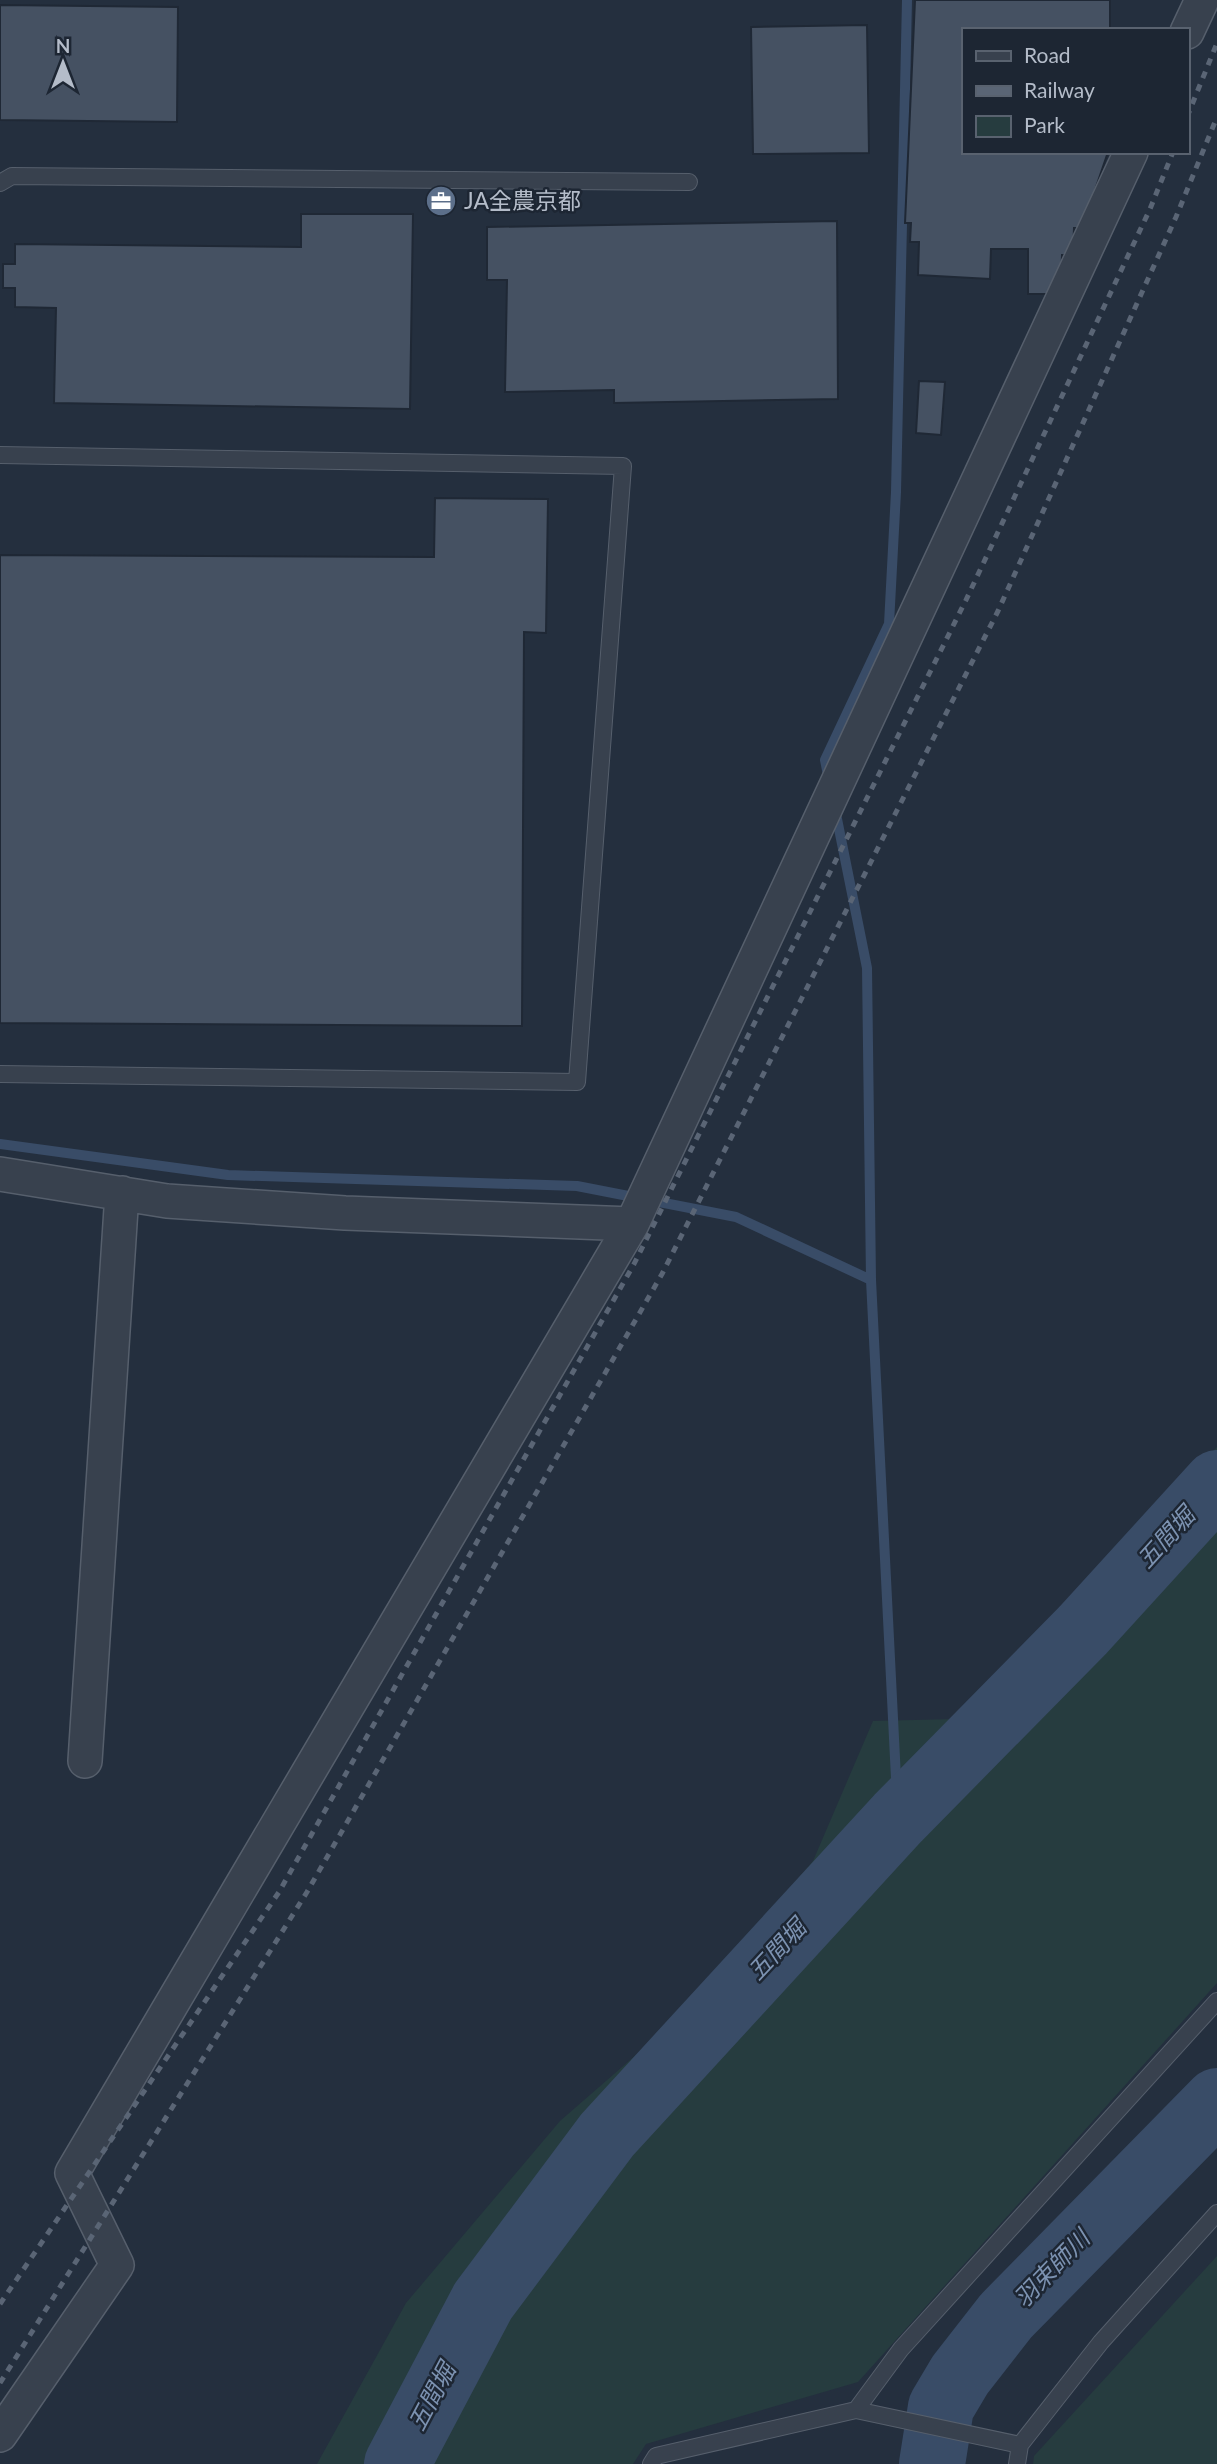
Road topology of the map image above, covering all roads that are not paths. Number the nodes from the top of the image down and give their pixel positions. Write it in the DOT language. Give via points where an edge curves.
graph roads {
  1 [pos="1202,0"];
  2 [pos="1217,22"];
  3 [pos="1189,29"];
  4 [pos="1189,32"];
  5 [pos="1130,154"];
  6 [pos="689,182"];
  7 [pos="0,183"];
  8 [pos="0,456"];
  9 [pos="0,1074"];
  10 [pos="0,1174"];
  11 [pos="122,1193"];
  12 [pos="632,1224"];
  13 [pos="85,1761"];
  14 [pos="1217,2000"];
  15 [pos="1217,2213"];
  16 [pos="856,2410"];
  17 [pos="0,2435"];
  18 [pos="1020,2445"];
  19 [pos="651,2464"];
  20 [pos="1017,2464"];
  1 -- 3 [label="street"];
  2 -- 4 [label="street"];
  5 -- 12 [label="street"];
  6 -- 7 [label="lane" via="12,177"];
  8 -- 9 [label="lane" via="623,466 577,1082"];
  10 -- 11 [label="street"];
  11 -- 12 [label="street" via="167,1201 345,1213"];
  11 -- 13 [label="street"];
  12 -- 17 [label="street" via="72,2172 117,2265"];
  14 -- 16 [label="lane" via="901,2349"];
  15 -- 18 [label="lane" via="1101,2342"];
  16 -- 18 [label="lane"];
  16 -- 19 [label="lane" via="656,2456"];
  18 -- 20 [label="lane"];
}
